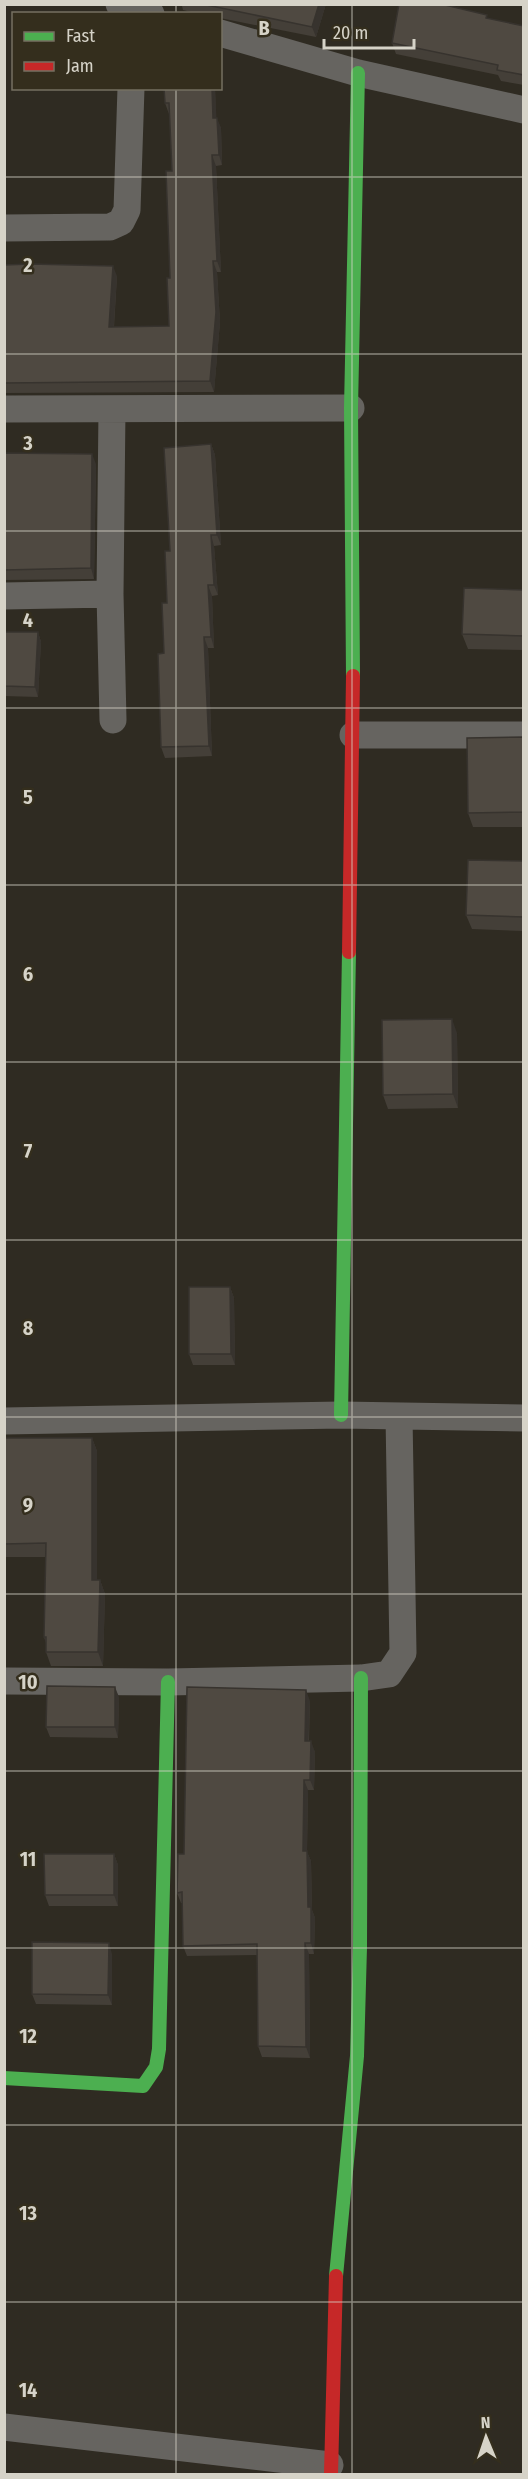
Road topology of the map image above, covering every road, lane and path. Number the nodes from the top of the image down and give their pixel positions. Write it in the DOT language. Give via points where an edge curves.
graph roads {
  1 [pos="222,34"];
  2 [pos="358,73"];
  3 [pos="131,90"];
  4 [pos="524,110"];
  5 [pos="4,228"];
  6 [pos="351,408"];
  7 [pos="4,409"];
  8 [pos="112,409"];
  9 [pos="110,594"];
  10 [pos="4,596"];
  11 [pos="112,720"];
  12 [pos="352,735"];
  13 [pos="524,735"];
  14 [pos="341,1415"];
  15 [pos="399,1416"];
  16 [pos="524,1418"];
  17 [pos="4,1421"];
  18 [pos="361,1678"];
  19 [pos="4,1681"];
  20 [pos="168,1682"];
  21 [pos="4,2078"];
  22 [pos="4,2427"];
  23 [pos="331,2470"];
  1 -- 2 [label="street"];
  2 -- 4 [label="street"];
  2 -- 6 [label="street"];
  3 -- 5 [label="street" via="127,210 121,222 110,227"];
  6 -- 8 [label="street"];
  6 -- 12 [label="street"];
  7 -- 8 [label="street"];
  8 -- 9 [label="street"];
  9 -- 10 [label="street"];
  9 -- 11 [label="street"];
  12 -- 13 [label="street"];
  12 -- 14 [label="street"];
  14 -- 15 [label="street"];
  14 -- 17 [label="street"];
  15 -- 16 [label="street"];
  15 -- 18 [label="street" via="403,1653 389,1674"];
  18 -- 20 [label="street"];
  18 -- 23 [label="street" via="357,2056 336,2273"];
  19 -- 20 [label="street"];
  20 -- 21 [label="street" via="156,2067 143,2086"];
  22 -- 23 [label="street"];
}
